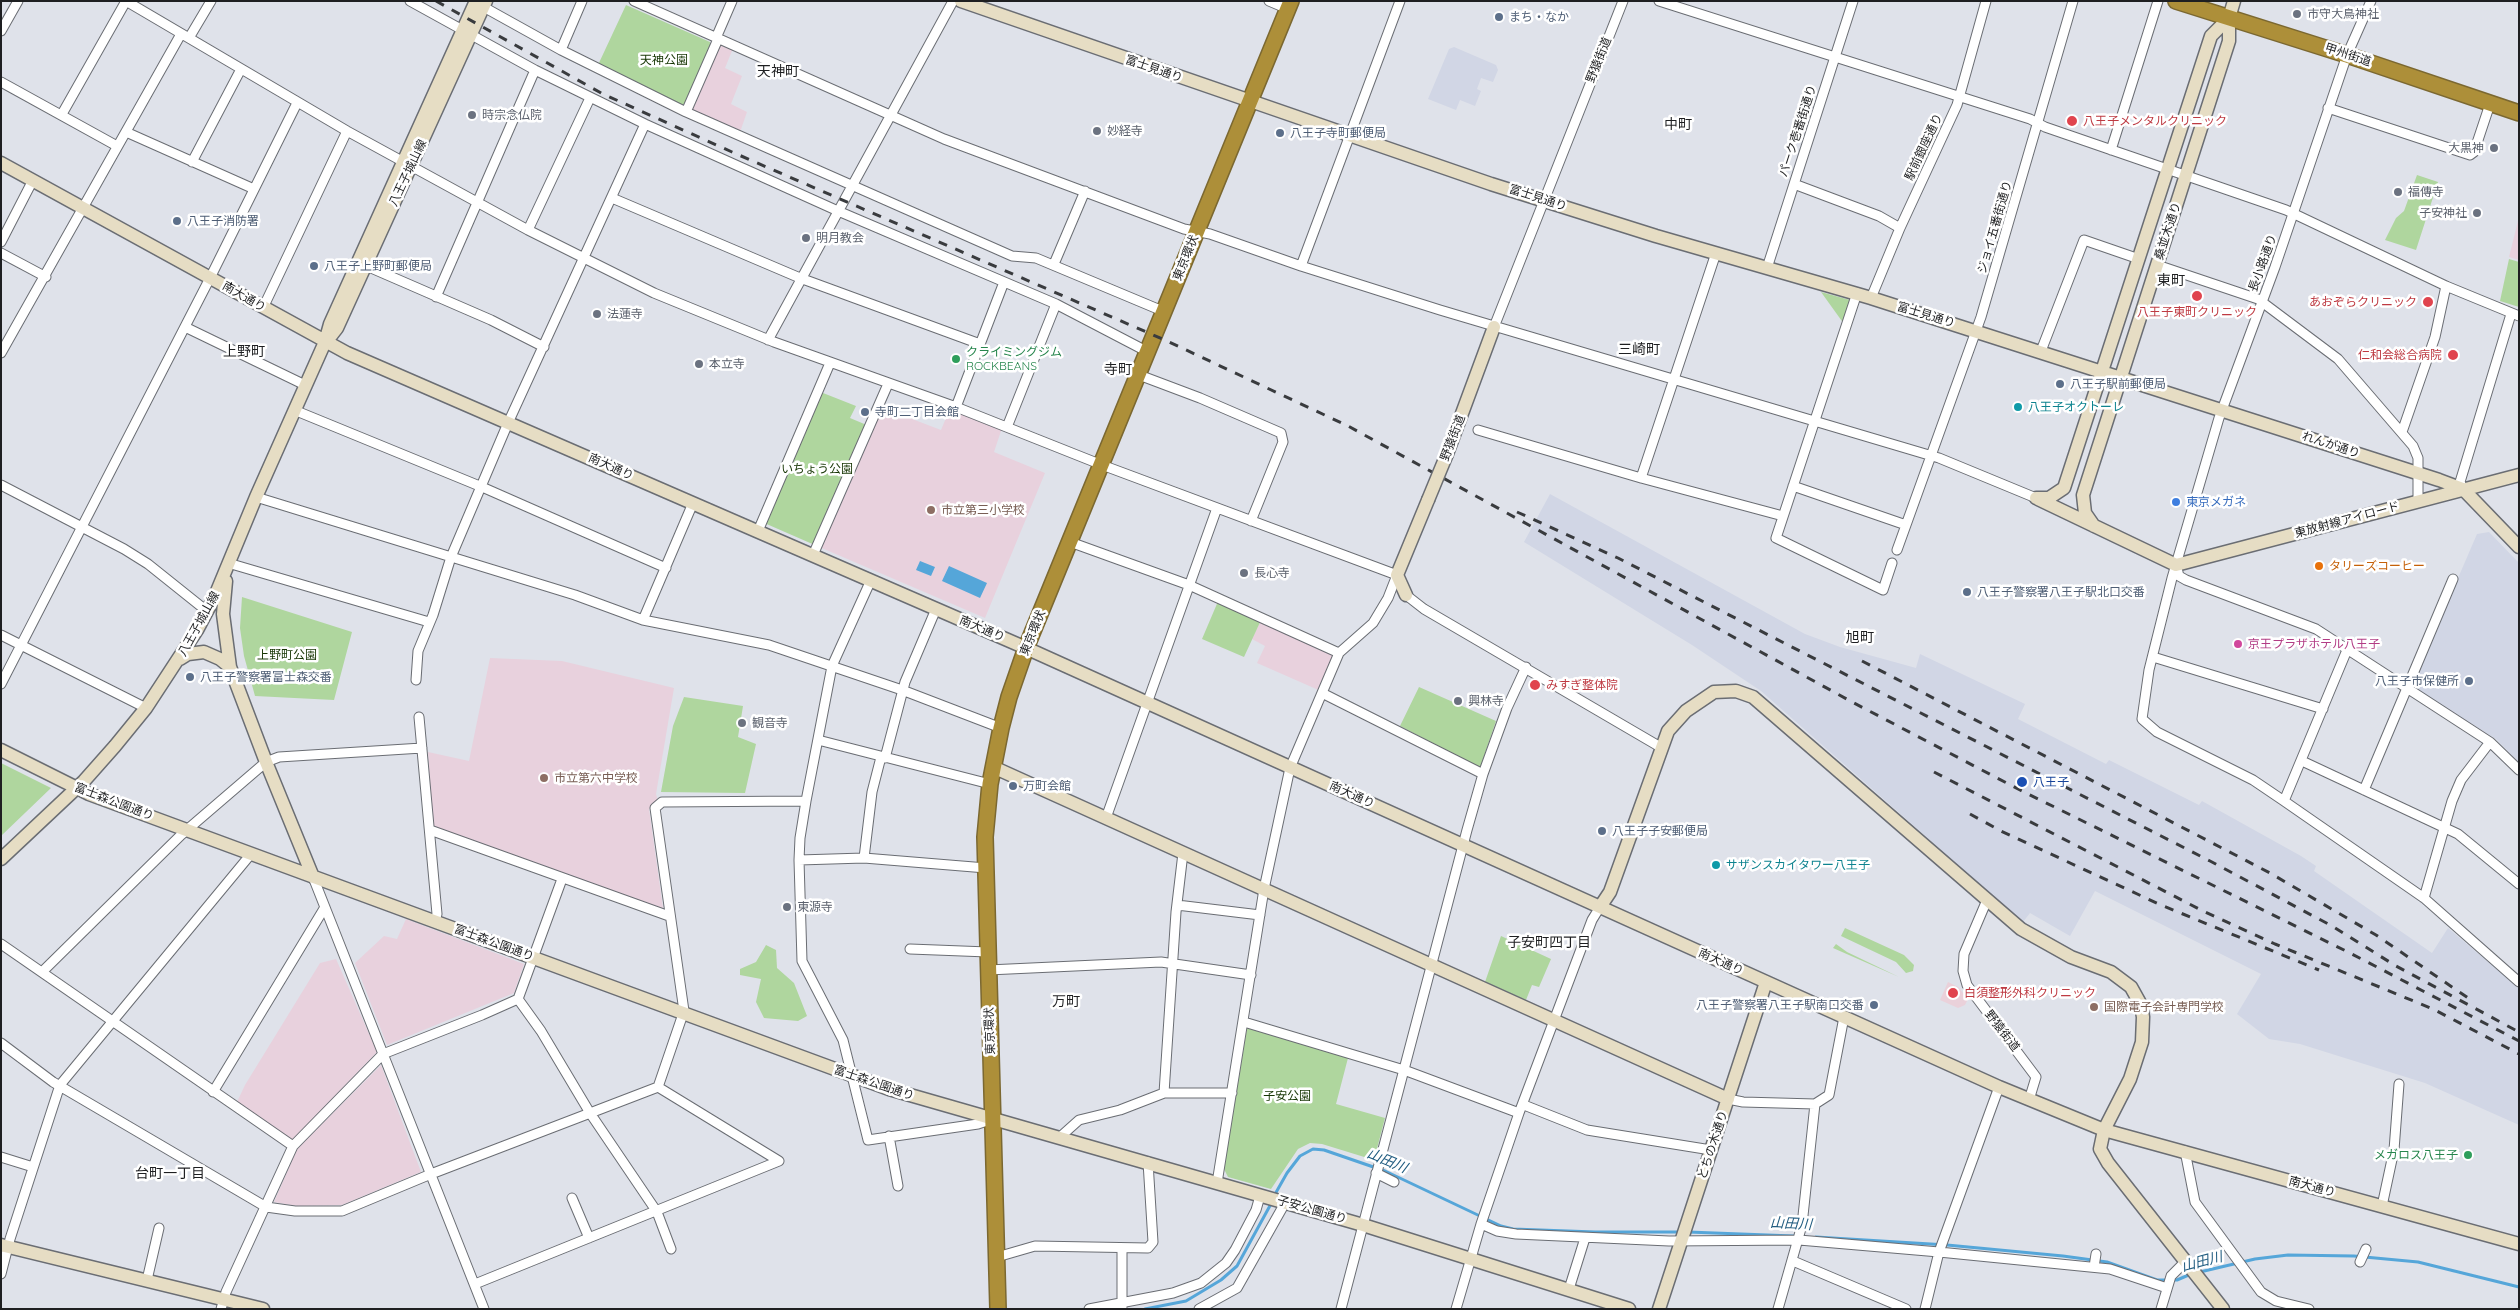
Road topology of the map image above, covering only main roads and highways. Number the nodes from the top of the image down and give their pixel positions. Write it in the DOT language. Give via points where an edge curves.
graph roads {
  1 [pos="2176,1"];
  2 [pos="1281,4"];
  3 [pos="2519,113"];
  4 [pos="998,1309"];
  1 -- 3 [label="highway, 甲州街道"];
  2 -- 4 [label="highway, 東京環状" via="1250,102 1026,648 1008,697 1001,728 990,784 985,837"];
}
